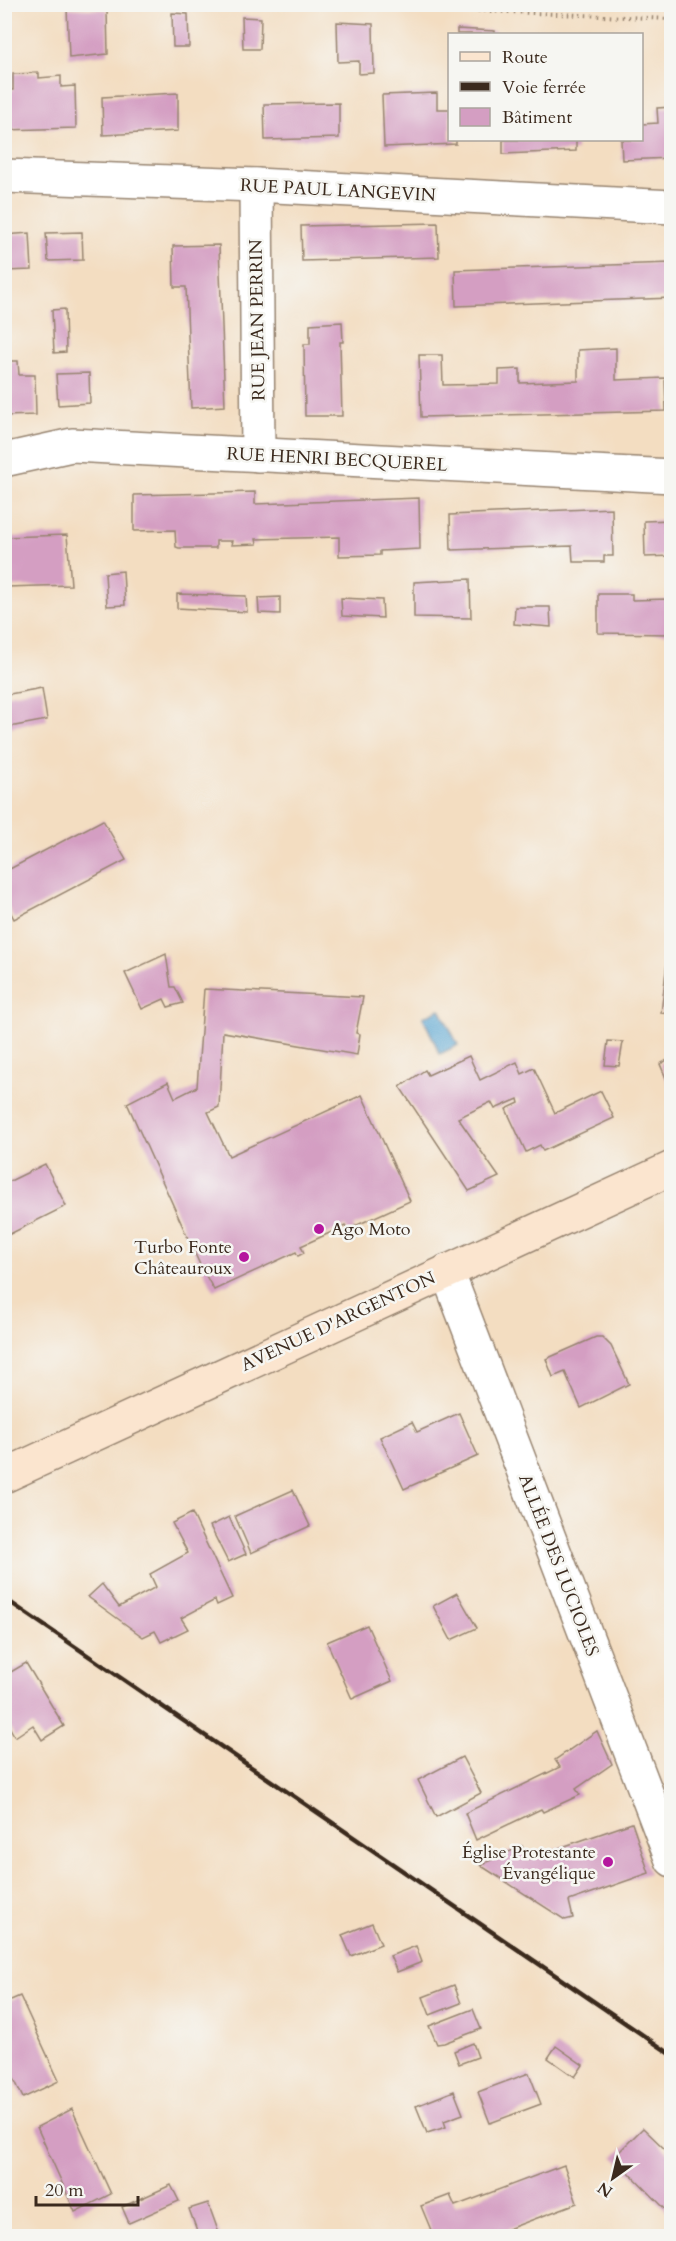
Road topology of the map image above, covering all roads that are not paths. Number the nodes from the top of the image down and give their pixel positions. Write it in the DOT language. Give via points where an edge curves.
graph roads {
  1 [pos="4,176"];
  2 [pos="256,185"];
  3 [pos="672,207"];
  4 [pos="258,455"];
  5 [pos="4,460"];
  6 [pos="672,476"];
  7 [pos="672,1168"];
  8 [pos="447,1271"];
  9 [pos="4,1476"];
  10 [pos="672,1860"];
  1 -- 2 [label="street, RUE PAUL LANGEVIN"];
  2 -- 3 [label="street, RUE PAUL LANGEVIN"];
  2 -- 4 [label="street, RUE JEAN PERRIN"];
  4 -- 5 [label="street, RUE HENRI BECQUEREL" via="72,445"];
  4 -- 6 [label="street, RUE HENRI BECQUEREL"];
  7 -- 8 [label="main road, AVENUE D'ARGENTON"];
  8 -- 9 [label="main road, AVENUE D'ARGENTON"];
  8 -- 10 [label="street, ALLÉE DES LUCIOLES"];
}
